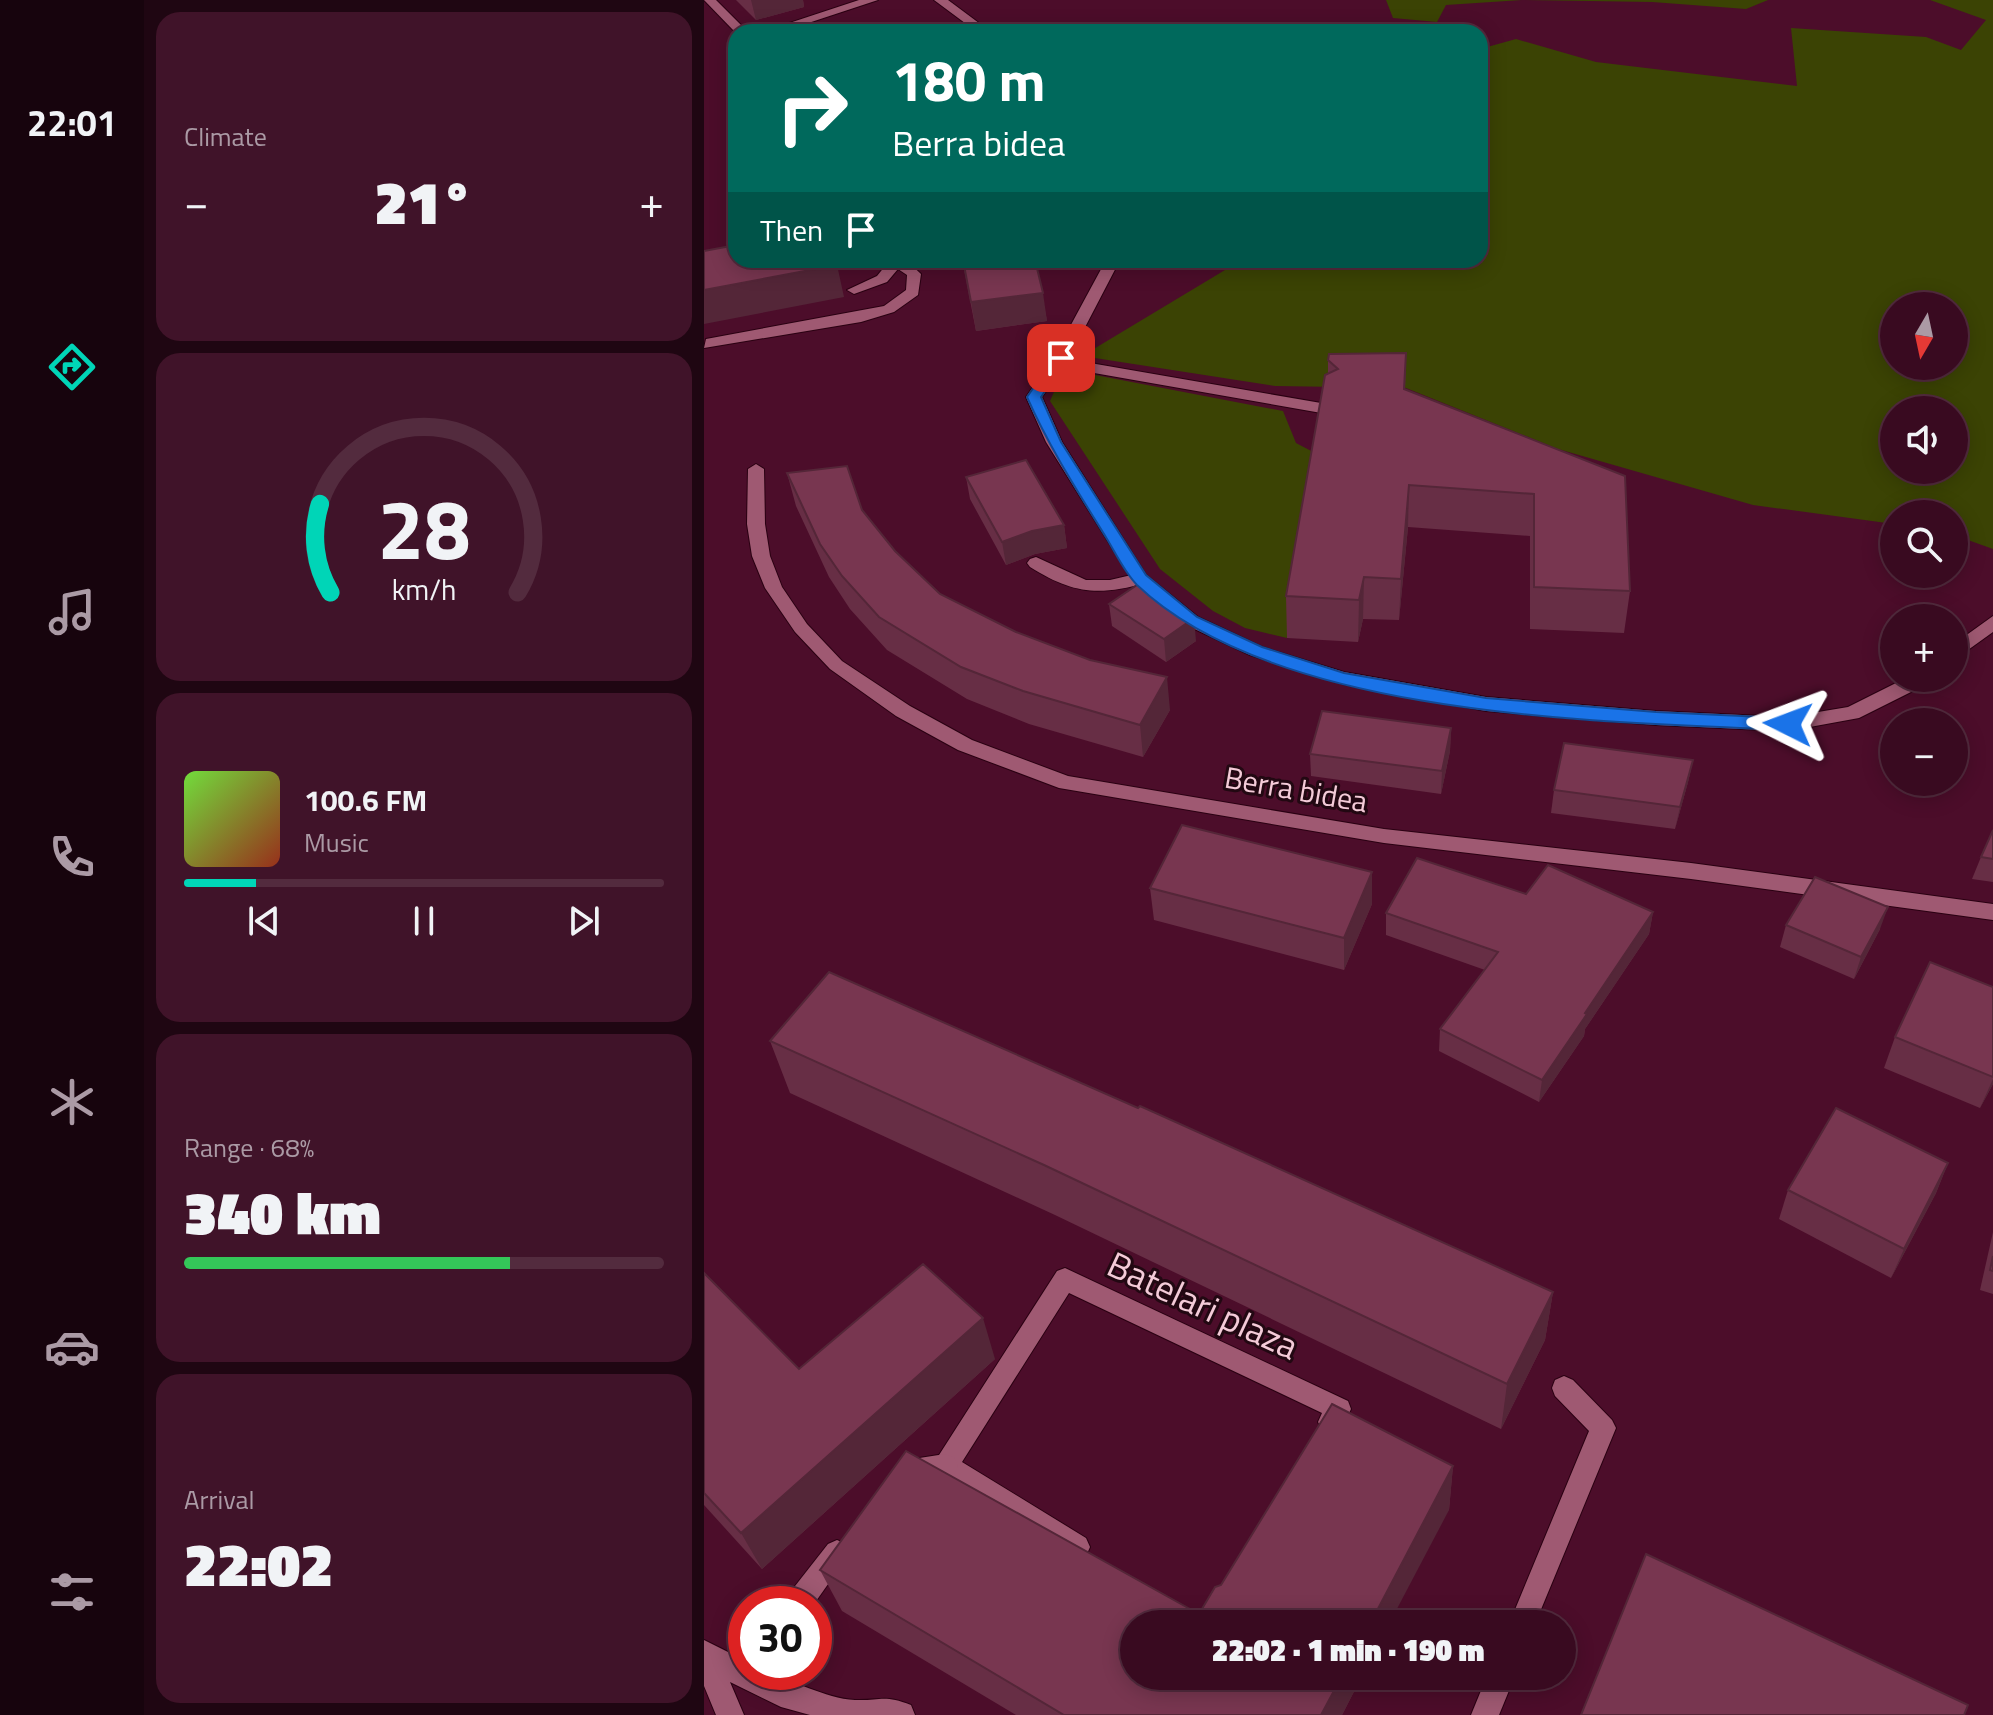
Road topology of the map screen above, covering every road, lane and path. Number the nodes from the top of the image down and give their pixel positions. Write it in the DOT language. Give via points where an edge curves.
graph roads {
  1 [pos="709,0"];
  2 [pos="872,0"];
  3 [pos="940,0"];
  4 [pos="734,24"];
  5 [pos="794,24"];
  6 [pos="974,24"];
  7 [pos="892,268"];
  8 [pos="907,268"];
  9 [pos="1111,268"];
  10 [pos="854,290"];
  11 [pos="706,344"];
  12 [pos="1061,358"];
  13 [pos="1327,409"];
  14 [pos="756,469"];
  15 [pos="1036,563"];
  16 [pos="1140,579"];
  17 [pos="1993,622"];
  18 [pos="1968,643"];
  19 [pos="1894,692"];
  20 [pos="1993,912"];
  21 [pos="1564,1388"];
  22 [pos="1316,1447"];
  23 [pos="945,1466"];
  24 [pos="892,1482"];
  25 [pos="854,1531"];
  26 [pos="1093,1557"];
  27 [pos="811,1586"];
  28 [pos="1528,1610"];
  29 [pos="705,1655"];
  30 [pos="728,1666"];
  31 [pos="775,1690"];
  32 [pos="1495,1690"];
  33 [pos="849,1714"];
  34 [pos="730,1715"];
  35 [pos="901,1715"];
  36 [pos="1485,1715"];
  1 -- 4 [label="street"];
  2 -- 5 [label="street"];
  3 -- 6 [label="street"];
  7 -- 10 [label="street" via="882,279"];
  8 -- 11 [label="street" via="914,274 913,292 889,309"];
  9 -- 12 [label="street"];
  12 -- 13 [label="street"];
  12 -- 16 [label="street" via="1034,397 1054,442"];
  14 -- 20 [label="street, Berra bidea" via="756,524 765,567 801,628 836,665 965,745 1066,783 1384,836"];
  15 -- 16 [label="street" via="1067,584 1107,588"];
  16 -- 19 [label="street" via="1192,621 1256,651 1343,678 1486,704 1788,724 1852,713"];
  17 -- 18 [label="street"];
  21 -- 28 [label="street" via="1603,1428"];
  22 -- 23 [label="street, Batelari plaza" via="1339,1409 1065,1279"];
  23 -- 24 [label="street" via="902,1470"];
  23 -- 26 [label="street"];
  25 -- 27 [label="street"];
  29 -- 30 [label="street"];
  29 -- 34 [label="street"];
  31 -- 33 [label="street"];
  32 -- 36 [label="street"];
  33 -- 35 [label="street" via="880,1710"];
}
